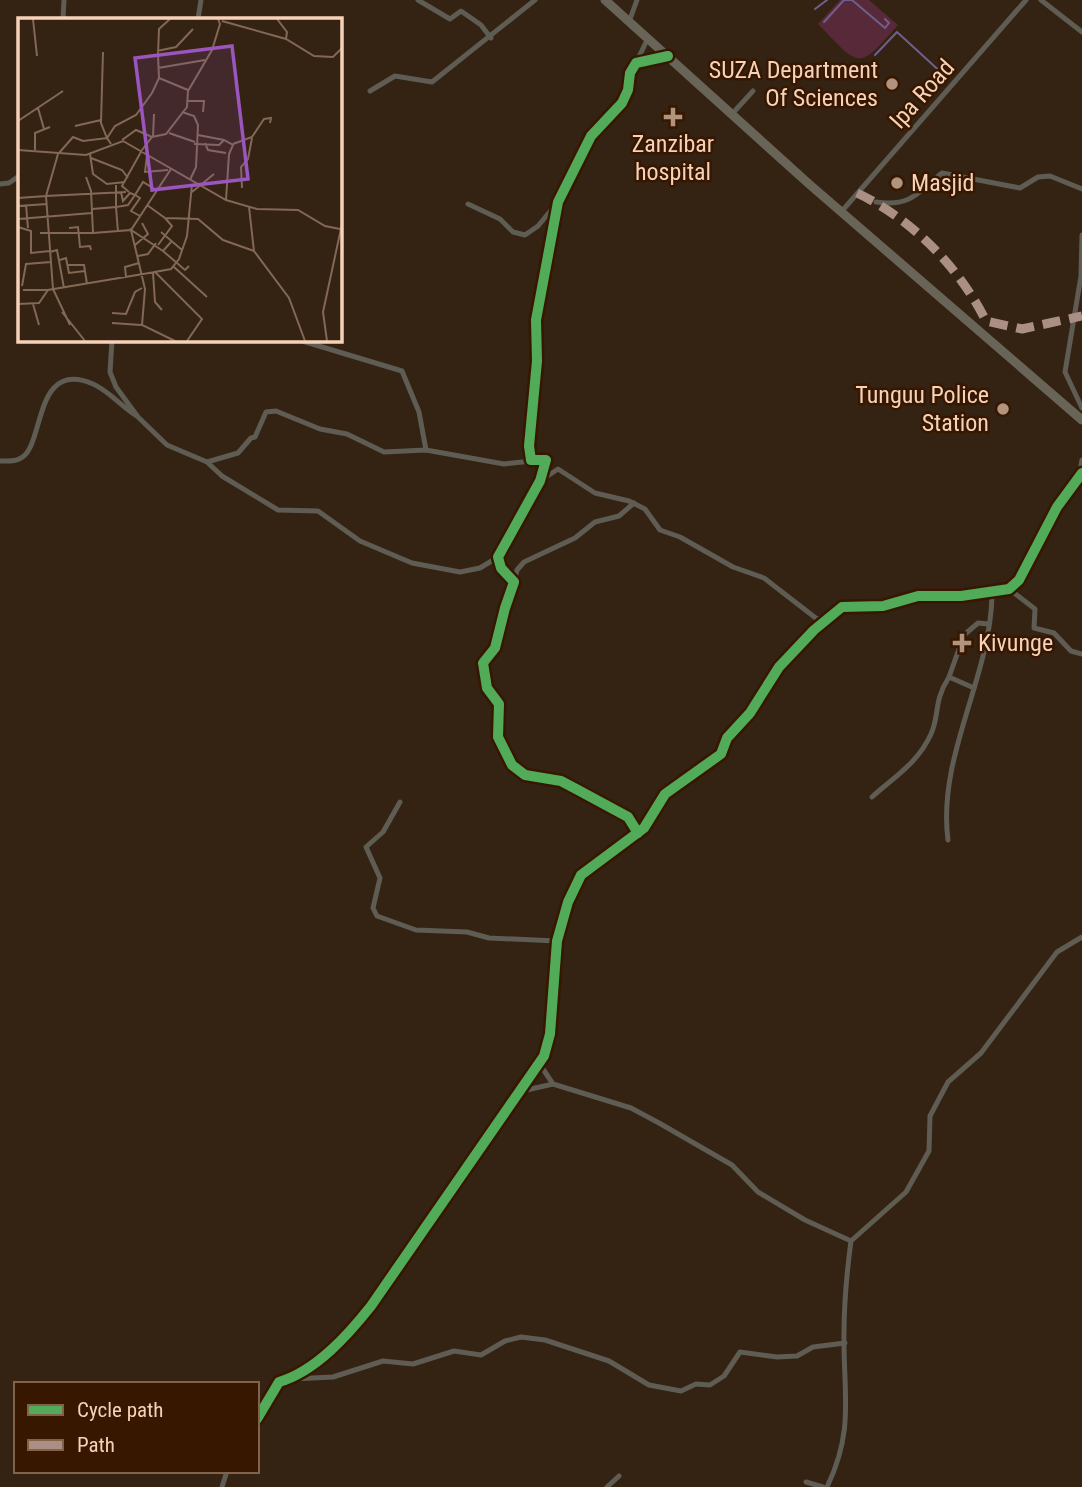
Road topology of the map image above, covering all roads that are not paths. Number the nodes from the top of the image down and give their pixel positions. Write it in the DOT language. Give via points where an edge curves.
graph roads {
  1 [pos="64,0"];
  2 [pos="201,0"];
  3 [pos="418,0"];
  4 [pos="535,0"];
  5 [pos="605,0"];
  6 [pos="637,0"];
  7 [pos="1026,0"];
  8 [pos="1041,0"];
  9 [pos="63,18"];
  10 [pos="198,18"];
  11 [pos="629,22"];
  12 [pos="1082,32"];
  13 [pos="491,38"];
  14 [pos="648,38"];
  15 [pos="668,56"];
  16 [pos="636,63"];
  17 [pos="753,90"];
  18 [pos="370,91"];
  19 [pos="732,114"];
  20 [pos="18,177"];
  21 [pos="0,184"];
  22 [pos="1082,188"];
  23 [pos="558,202"];
  24 [pos="876,202"];
  25 [pos="468,204"];
  26 [pos="842,211"];
  27 [pos="1082,235"];
  28 [pos="112,341"];
  29 [pos="302,341"];
  30 [pos="1082,408"];
  31 [pos="138,417"];
  32 [pos="1082,420"];
  33 [pos="426,450"];
  34 [pos="545,460"];
  35 [pos="1082,460"];
  36 [pos="0,461"];
  37 [pos="207,462"];
  38 [pos="1082,473"];
  39 [pos="540,481"];
  40 [pos="1075,485"];
  41 [pos="634,503"];
  42 [pos="498,557"];
  43 [pos="514,582"];
  44 [pos="1009,589"];
  45 [pos="992,594"];
  46 [pos="836,614"];
  47 [pos="988,624"];
  48 [pos="1082,654"];
  49 [pos="949,677"];
  50 [pos="974,688"];
  51 [pos="872,797"];
  52 [pos="400,802"];
  53 [pos="638,833"];
  54 [pos="948,840"];
  55 [pos="1082,937"];
  56 [pos="556,941"];
  57 [pos="539,1063"];
  58 [pos="552,1084"];
  59 [pos="522,1091"];
  60 [pos="851,1241"];
  61 [pos="845,1343"];
  62 [pos="289,1379"];
  63 [pos="259,1415"];
  64 [pos="619,1476"];
  65 [pos="806,1482"];
  66 [pos="607,1487"];
  67 [pos="825,1487"];
  1 -- 9 [label="street"];
  2 -- 10 [label="street"];
  3 -- 13 [label="street" via="450,19 461,11"];
  4 -- 13 [label="street"];
  5 -- 11 [label="main road"];
  6 -- 11 [label="street"];
  7 -- 26 [label="street, Ipa Road"];
  8 -- 12 [label="street"];
  11 -- 14 [label="main road"];
  13 -- 18 [label="street" via="432,82 395,76"];
  14 -- 15 [label="main road"];
  14 -- 16 [label="street"];
  15 -- 16 [label="street"];
  15 -- 19 [label="main road"];
  16 -- 23 [label="street" via="622,103 591,136"];
  17 -- 19 [label="street"];
  19 -- 26 [label="main road"];
  20 -- 21 [label="street"];
  22 -- 24 [label="street" via="1049,176 1020,188 942,173 911,200 897,205"];
  23 -- 25 [label="street" via="525,236"];
  23 -- 34 [label="street" via="536,320 529,446 531,460"];
  26 -- 32 [label="main road"];
  27 -- 30 [label="street" via="1081,276 1065,372"];
  28 -- 31 [label="street" via="110,372"];
  29 -- 33 [label="street" via="402,371 419,412"];
  31 -- 36 [label="street" via="94,384 68,381 53,390 44,405 28,453 20,459"];
  31 -- 37 [label="street" via="167,444"];
  33 -- 34 [label="street" via="504,464"];
  33 -- 37 [label="street" via="384,452 347,434 320,429 276,411 266,412 255,437 238,453"];
  34 -- 39 [label="street"];
  35 -- 40 [label="street"];
  37 -- 42 [label="street" via="278,510 317,511 360,541 412,563 460,572 480,568"];
  38 -- 40 [label="street"];
  39 -- 41 [label="street" via="558,469 595,494"];
  39 -- 42 [label="street"];
  40 -- 44 [label="street" via="1035,545 1027,568"];
  41 -- 43 [label="street" via="619,516 595,522 575,538 524,562"];
  41 -- 46 [label="street" via="648,512 660,530 764,578 817,620"];
  42 -- 43 [label="street"];
  43 -- 53 [label="street" via="495,648 483,663 487,688 499,704 498,737 504,753 525,775 561,781 628,817"];
  44 -- 45 [label="street"];
  44 -- 48 [label="street" via="1035,610 1034,628 1054,633 1071,652"];
  45 -- 46 [label="street" via="918,596 883,606 848,605"];
  45 -- 47 [label="street"];
  46 -- 53 [label="street" via="779,667 750,713 727,738 721,754 665,794"];
  47 -- 49 [label="street" via="978,623 964,635"];
  47 -- 50 [label="street"];
  49 -- 50 [label="street"];
  49 -- 51 [label="street" via="938,696 934,725 923,748 902,774"];
  50 -- 54 [label="street" via="948,795"];
  52 -- 56 [label="street" via="383,832 366,847 380,878 373,908 377,916 416,930"];
  53 -- 56 [label="street" via="581,875"];
  55 -- 60 [label="street" via="1057,952 981,1053 948,1082 930,1116 929,1152 906,1192"];
  56 -- 57 [label="street" via="550,1034"];
  57 -- 58 [label="street"];
  57 -- 59 [label="street"];
  58 -- 59 [label="street"];
  58 -- 60 [label="street" via="631,1108 732,1166 758,1192"];
  59 -- 62 [label="street" via="352,1331"];
  60 -- 61 [label="street"];
  61 -- 62 [label="street" via="813,1347 797,1356 740,1352 724,1376 710,1385 696,1384 681,1391 649,1385 609,1361 567,1345 521,1337 499,1343 481,1355 454,1352 413,1364 383,1361 333,1377"];
  61 -- 67 [label="street" via="847,1429 836,1469"];
  62 -- 63 [label="street" via="273,1389"];
  64 -- 66 [label="street"];
  65 -- 67 [label="street"];
}
